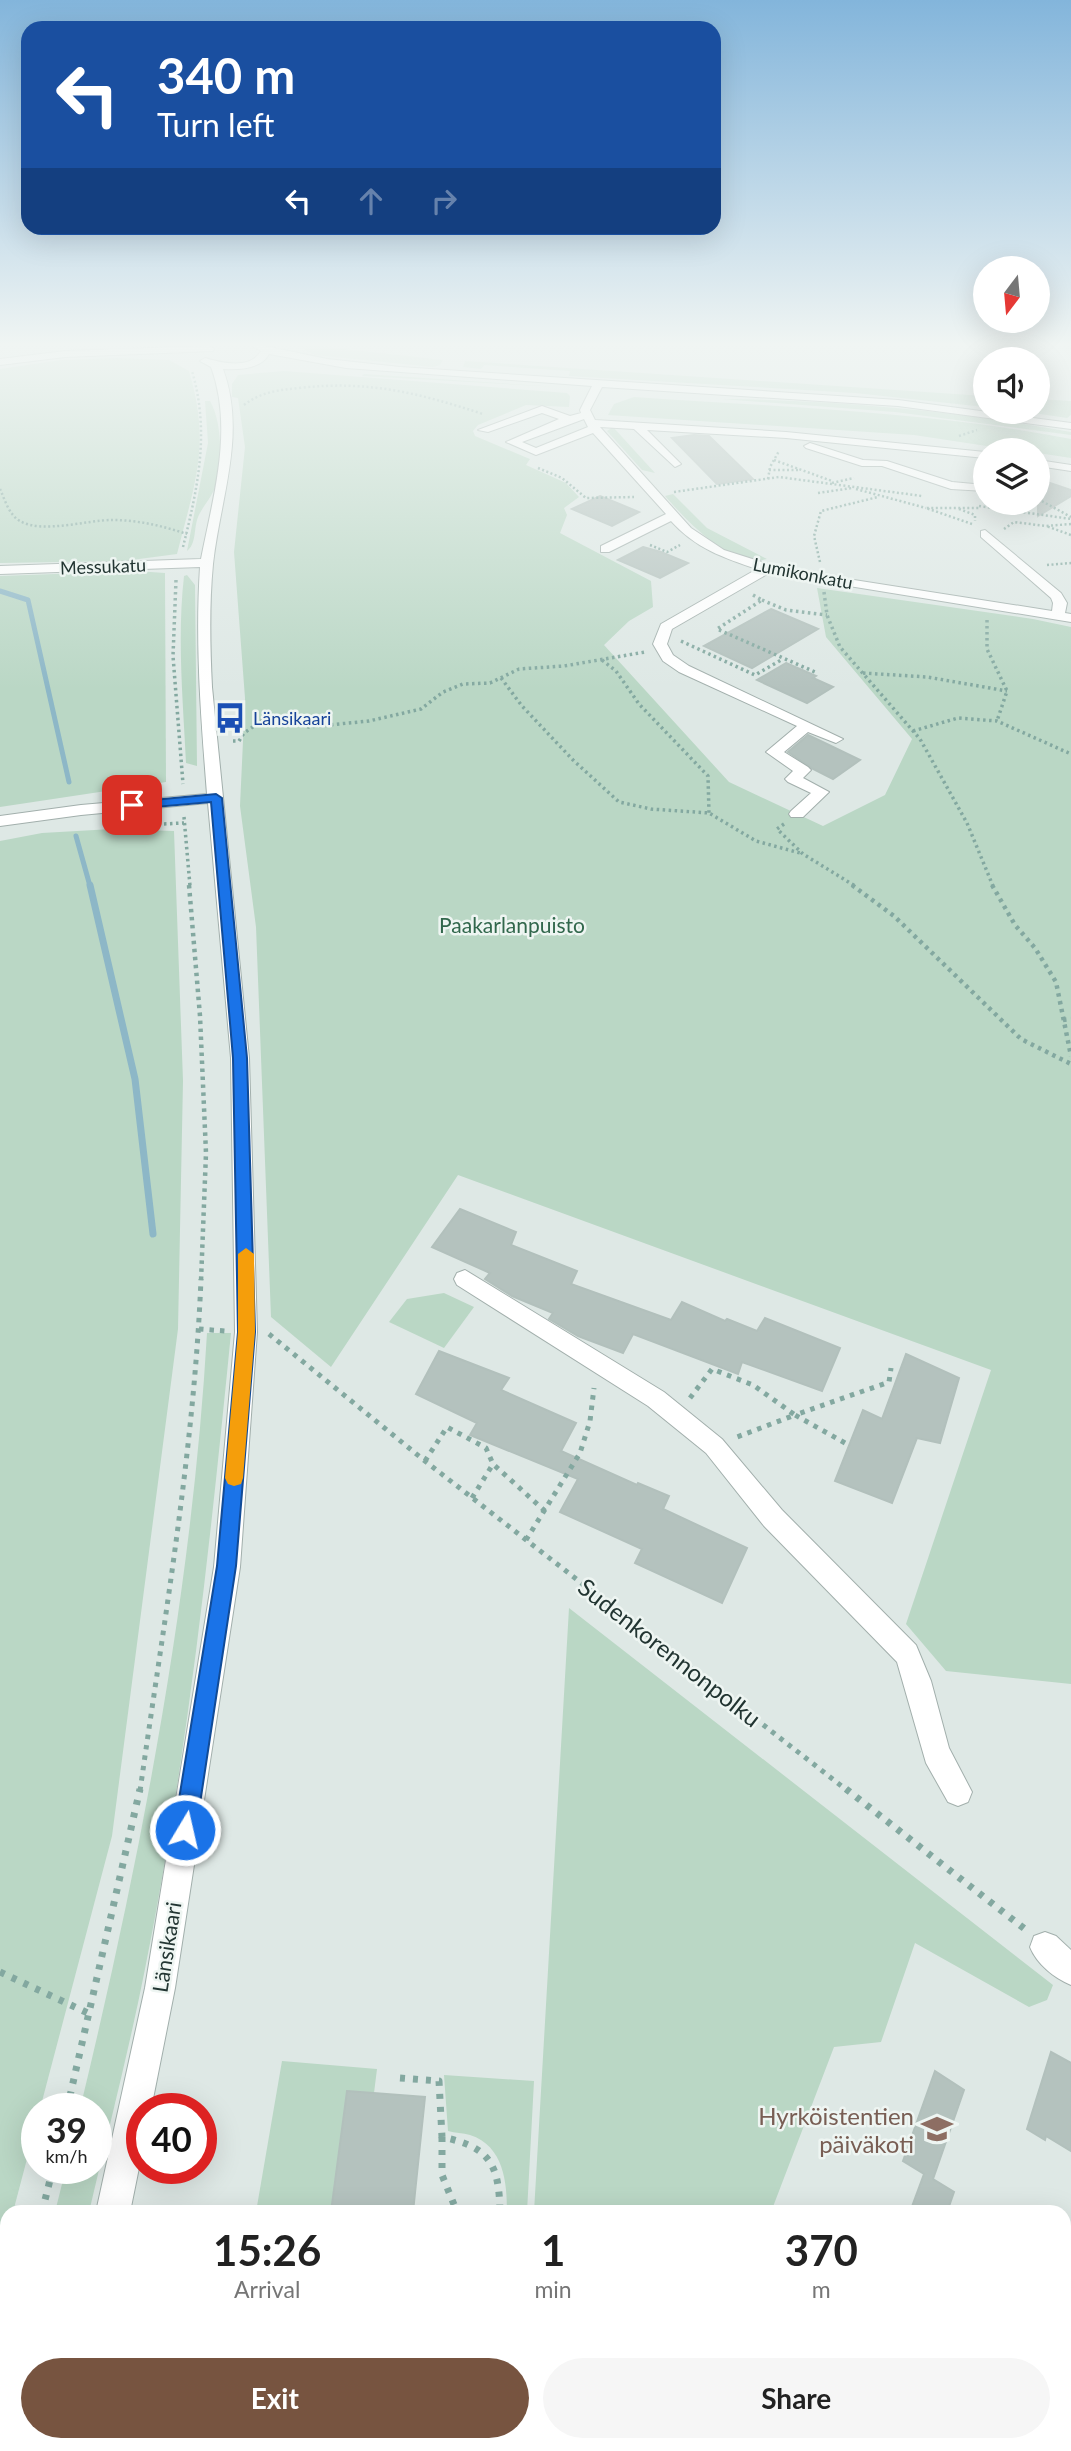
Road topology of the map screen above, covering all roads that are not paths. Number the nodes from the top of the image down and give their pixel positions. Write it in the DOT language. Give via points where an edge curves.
graph roads {
  1 [pos="227,460"];
  2 [pos="621,460"];
  3 [pos="671,460"];
  4 [pos="853,460"];
  5 [pos="883,463"];
  6 [pos="675,464"];
  7 [pos="1050,465"];
  8 [pos="1071,468"];
  9 [pos="973,489"];
  10 [pos="672,516"];
  11 [pos="987,536"];
  12 [pos="605,549"];
  13 [pos="207,563"];
  14 [pos="766,569"];
  15 [pos="0,570"];
  16 [pos="1065,616"];
  17 [pos="806,726"];
  18 [pos="836,739"];
  19 [pos="216,798"];
  20 [pos="797,814"];
  21 [pos="0,821"];
  22 [pos="465,1279"];
  23 [pos="958,1791"];
  24 [pos="1045,1947"];
  25 [pos="1071,1970"];
  26 [pos="114,2205"];
  1 -- 13 [label="street, Länsikaari"];
  2 -- 10 [label="street, Lumikonkatu"];
  3 -- 6 [label="street"];
  4 -- 5 [label="street"];
  5 -- 9 [label="street"];
  7 -- 8 [label="street"];
  10 -- 12 [label="street"];
  10 -- 14 [label="street, Lumikonkatu" via="720,553"];
  11 -- 16 [label="street" via="1056,596"];
  13 -- 15 [label="street, Messukatu"];
  13 -- 19 [label="street, Länsikaari" via="203,629"];
  14 -- 16 [label="street, Lumikonkatu"];
  14 -- 17 [label="street" via="666,627 660,644 667,658 684,669"];
  17 -- 18 [label="street"];
  17 -- 20 [label="street" via="774,752 803,770 793,779 821,792"];
  19 -- 21 [label="street"];
  19 -- 26 [label="street, Länsikaari" via="240,1058 247,1332 227,1566 160,1988"];
  22 -- 23 [label="street" via="656,1399 714,1446 773,1518 907,1654 936,1753"];
  24 -- 25 [label="street"];
}
